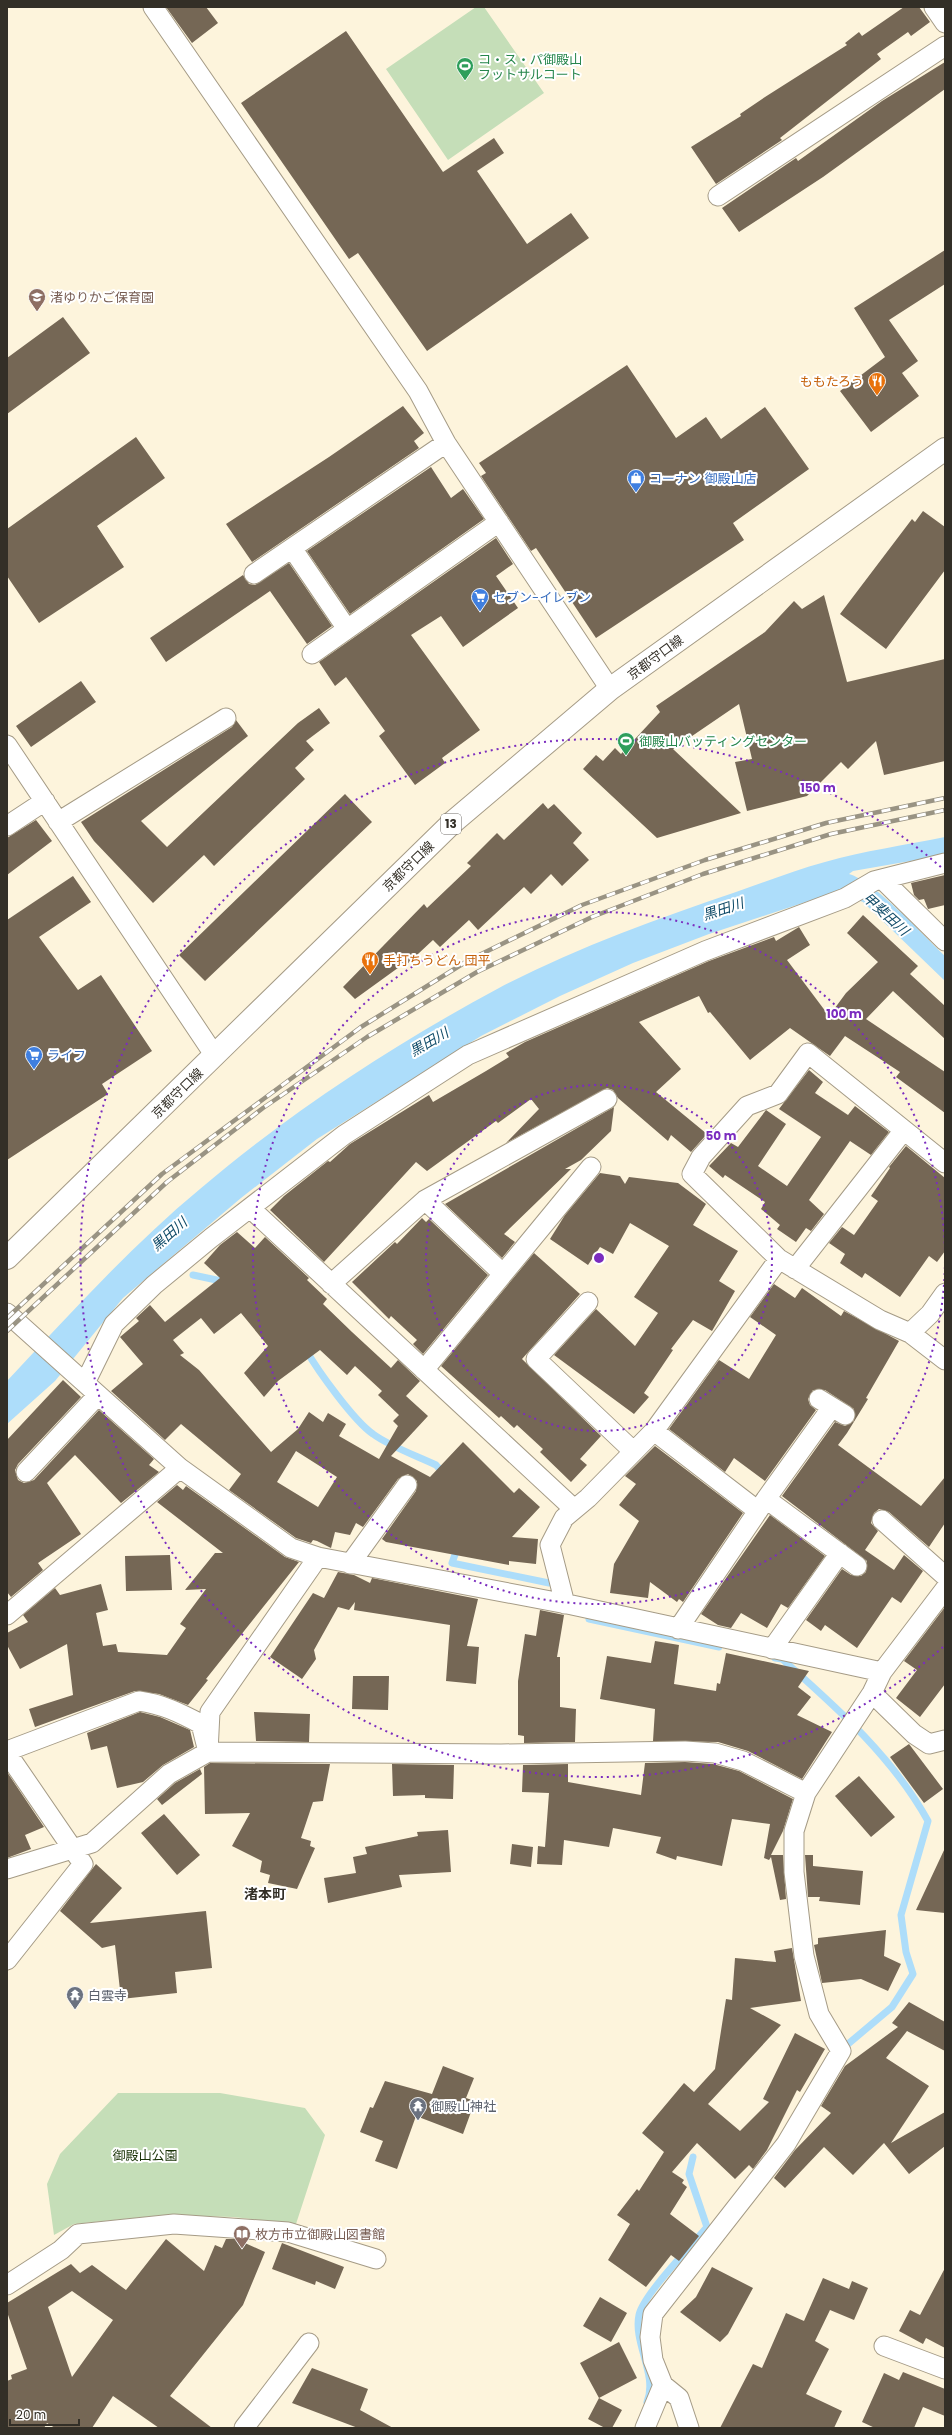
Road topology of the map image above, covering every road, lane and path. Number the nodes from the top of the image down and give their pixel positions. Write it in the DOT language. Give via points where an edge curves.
graph roads {
  1 [pos="153,7"];
  2 [pos="934,7"];
  3 [pos="945,23"];
  4 [pos="945,46"];
  5 [pos="718,196"];
  6 [pos="446,444"];
  7 [pos="945,449"];
  8 [pos="499,522"];
  9 [pos="292,548"];
  10 [pos="254,574"];
  11 [pos="347,629"];
  12 [pos="312,654"];
  13 [pos="610,689"];
  14 [pos="226,718"];
  15 [pos="7,745"];
  16 [pos="45,801"];
  17 [pos="58,822"];
  18 [pos="7,826"];
  19 [pos="945,863"];
  20 [pos="878,880"];
  21 [pos="945,942"];
  22 [pos="215,1056"];
  23 [pos="607,1099"];
  24 [pos="904,1130"];
  25 [pos="945,1163"];
  26 [pos="590,1167"];
  27 [pos="425,1200"];
  28 [pos="250,1208"];
  29 [pos="7,1258"];
  30 [pos="779,1259"];
  31 [pos="795,1269"];
  32 [pos="503,1274"];
  33 [pos="331,1284"];
  34 [pos="945,1293"];
  35 [pos="588,1302"];
  36 [pos="7,1313"];
  37 [pos="910,1333"];
  38 [pos="945,1360"];
  39 [pos="424,1370"];
  40 [pos="91,1389"];
  41 [pos="832,1407"];
  42 [pos="654,1431"];
  43 [pos="633,1452"];
  44 [pos="180,1468"];
  45 [pos="26,1472"];
  46 [pos="407,1485"];
  47 [pos="762,1505"];
  48 [pos="574,1509"];
  49 [pos="882,1520"];
  50 [pos="840,1553"];
  51 [pos="318,1557"];
  52 [pos="350,1564"];
  53 [pos="858,1566"];
  54 [pos="945,1576"];
  55 [pos="945,1589"];
  56 [pos="565,1604"];
  57 [pos="7,1615"];
  58 [pos="678,1629"];
  59 [pos="772,1649"];
  60 [pos="882,1672"];
  61 [pos="872,1693"];
  62 [pos="945,1740"];
  63 [pos="7,1752"];
  64 [pos="208,1752"];
  65 [pos="806,1793"];
  66 [pos="73,1848"];
  67 [pos="7,1869"];
  68 [pos="7,1960"];
  69 [pos="376,2259"];
  70 [pos="7,2285"];
  71 [pos="309,2343"];
  72 [pos="884,2346"];
  73 [pos="945,2369"];
  74 [pos="663,2385"];
  75 [pos="244,2428"];
  76 [pos="645,2428"];
  77 [pos="689,2428"];
  1 -- 6 [label="street" via="418,391"];
  2 -- 3 [label="street"];
  4 -- 5 [label="street"];
  6 -- 8 [label="street"];
  6 -- 9 [label="street"];
  7 -- 13 [label="main road, 京都守口線 / 13"];
  8 -- 11 [label="street"];
  8 -- 13 [label="street"];
  9 -- 10 [label="street"];
  9 -- 11 [label="street"];
  11 -- 12 [label="street"];
  13 -- 22 [label="main road, 京都守口線 / 13" via="453,822"];
  14 -- 17 [label="street"];
  15 -- 16 [label="street"];
  16 -- 17 [label="street"];
  16 -- 18 [label="street"];
  17 -- 22 [label="street"];
  19 -- 20 [label="street"];
  20 -- 21 [label="street"];
  20 -- 28 [label="street" via="845,898 705,951 468,1055 344,1136"];
  22 -- 29 [label="main road, 京都守口線 / 13"];
  23 -- 27 [label="street"];
  24 -- 25 [label="street"];
  24 -- 30 [label="street" via="808,1053 778,1094 747,1106 701,1157 692,1174"];
  24 -- 31 [label="street"];
  26 -- 32 [label="street"];
  27 -- 32 [label="street"];
  27 -- 33 [label="street"];
  28 -- 33 [label="street"];
  28 -- 40 [label="street" via="154,1285 114,1324"];
  30 -- 31 [label="street"];
  30 -- 42 [label="street"];
  31 -- 37 [label="street" via="880,1320"];
  32 -- 39 [label="street"];
  33 -- 39 [label="street"];
  34 -- 37 [label="street" via="930,1314"];
  35 -- 43 [label="street" via="536,1359"];
  36 -- 40 [label="street"];
  37 -- 38 [label="street"];
  39 -- 48 [label="street"];
  40 -- 44 [label="street"];
  40 -- 45 [label="street"];
  41 -- 47 [label="street"];
  42 -- 43 [label="street"];
  42 -- 47 [label="street"];
  43 -- 48 [label="street"];
  44 -- 51 [label="street" via="291,1548"];
  44 -- 57 [label="street"];
  46 -- 52 [label="street"];
  47 -- 50 [label="street"];
  47 -- 58 [label="street"];
  48 -- 56 [label="street" via="564,1518 550,1545"];
  49 -- 54 [label="street"];
  50 -- 53 [label="street"];
  50 -- 59 [label="street"];
  51 -- 52 [label="street"];
  51 -- 64 [label="street" via="210,1712"];
  52 -- 56 [label="street"];
  55 -- 60 [label="street"];
  56 -- 58 [label="street"];
  58 -- 59 [label="street"];
  59 -- 60 [label="street"];
  60 -- 61 [label="street"];
  61 -- 62 [label="street" via="914,1734 929,1744"];
  61 -- 65 [label="street"];
  63 -- 64 [label="street" via="139,1701 155,1703 200,1724"];
  63 -- 66 [label="street"];
  64 -- 65 [label="street" via="715,1753 742,1760"];
  64 -- 66 [label="street" via="169,1774 92,1844"];
  65 -- 74 [label="street" via="794,1831 794,1872 803,1948 819,2014 842,2051 786,2144 653,2314 650,2337 653,2360"];
  66 -- 67 [label="street"];
  66 -- 68 [label="street" via="83,1864"];
  69 -- 70 [label="street" via="288,2232 174,2224 78,2234 61,2250"];
  71 -- 75 [label="street"];
  72 -- 73 [label="street"];
  74 -- 76 [label="street"];
  74 -- 77 [label="street" via="679,2398"];
}
